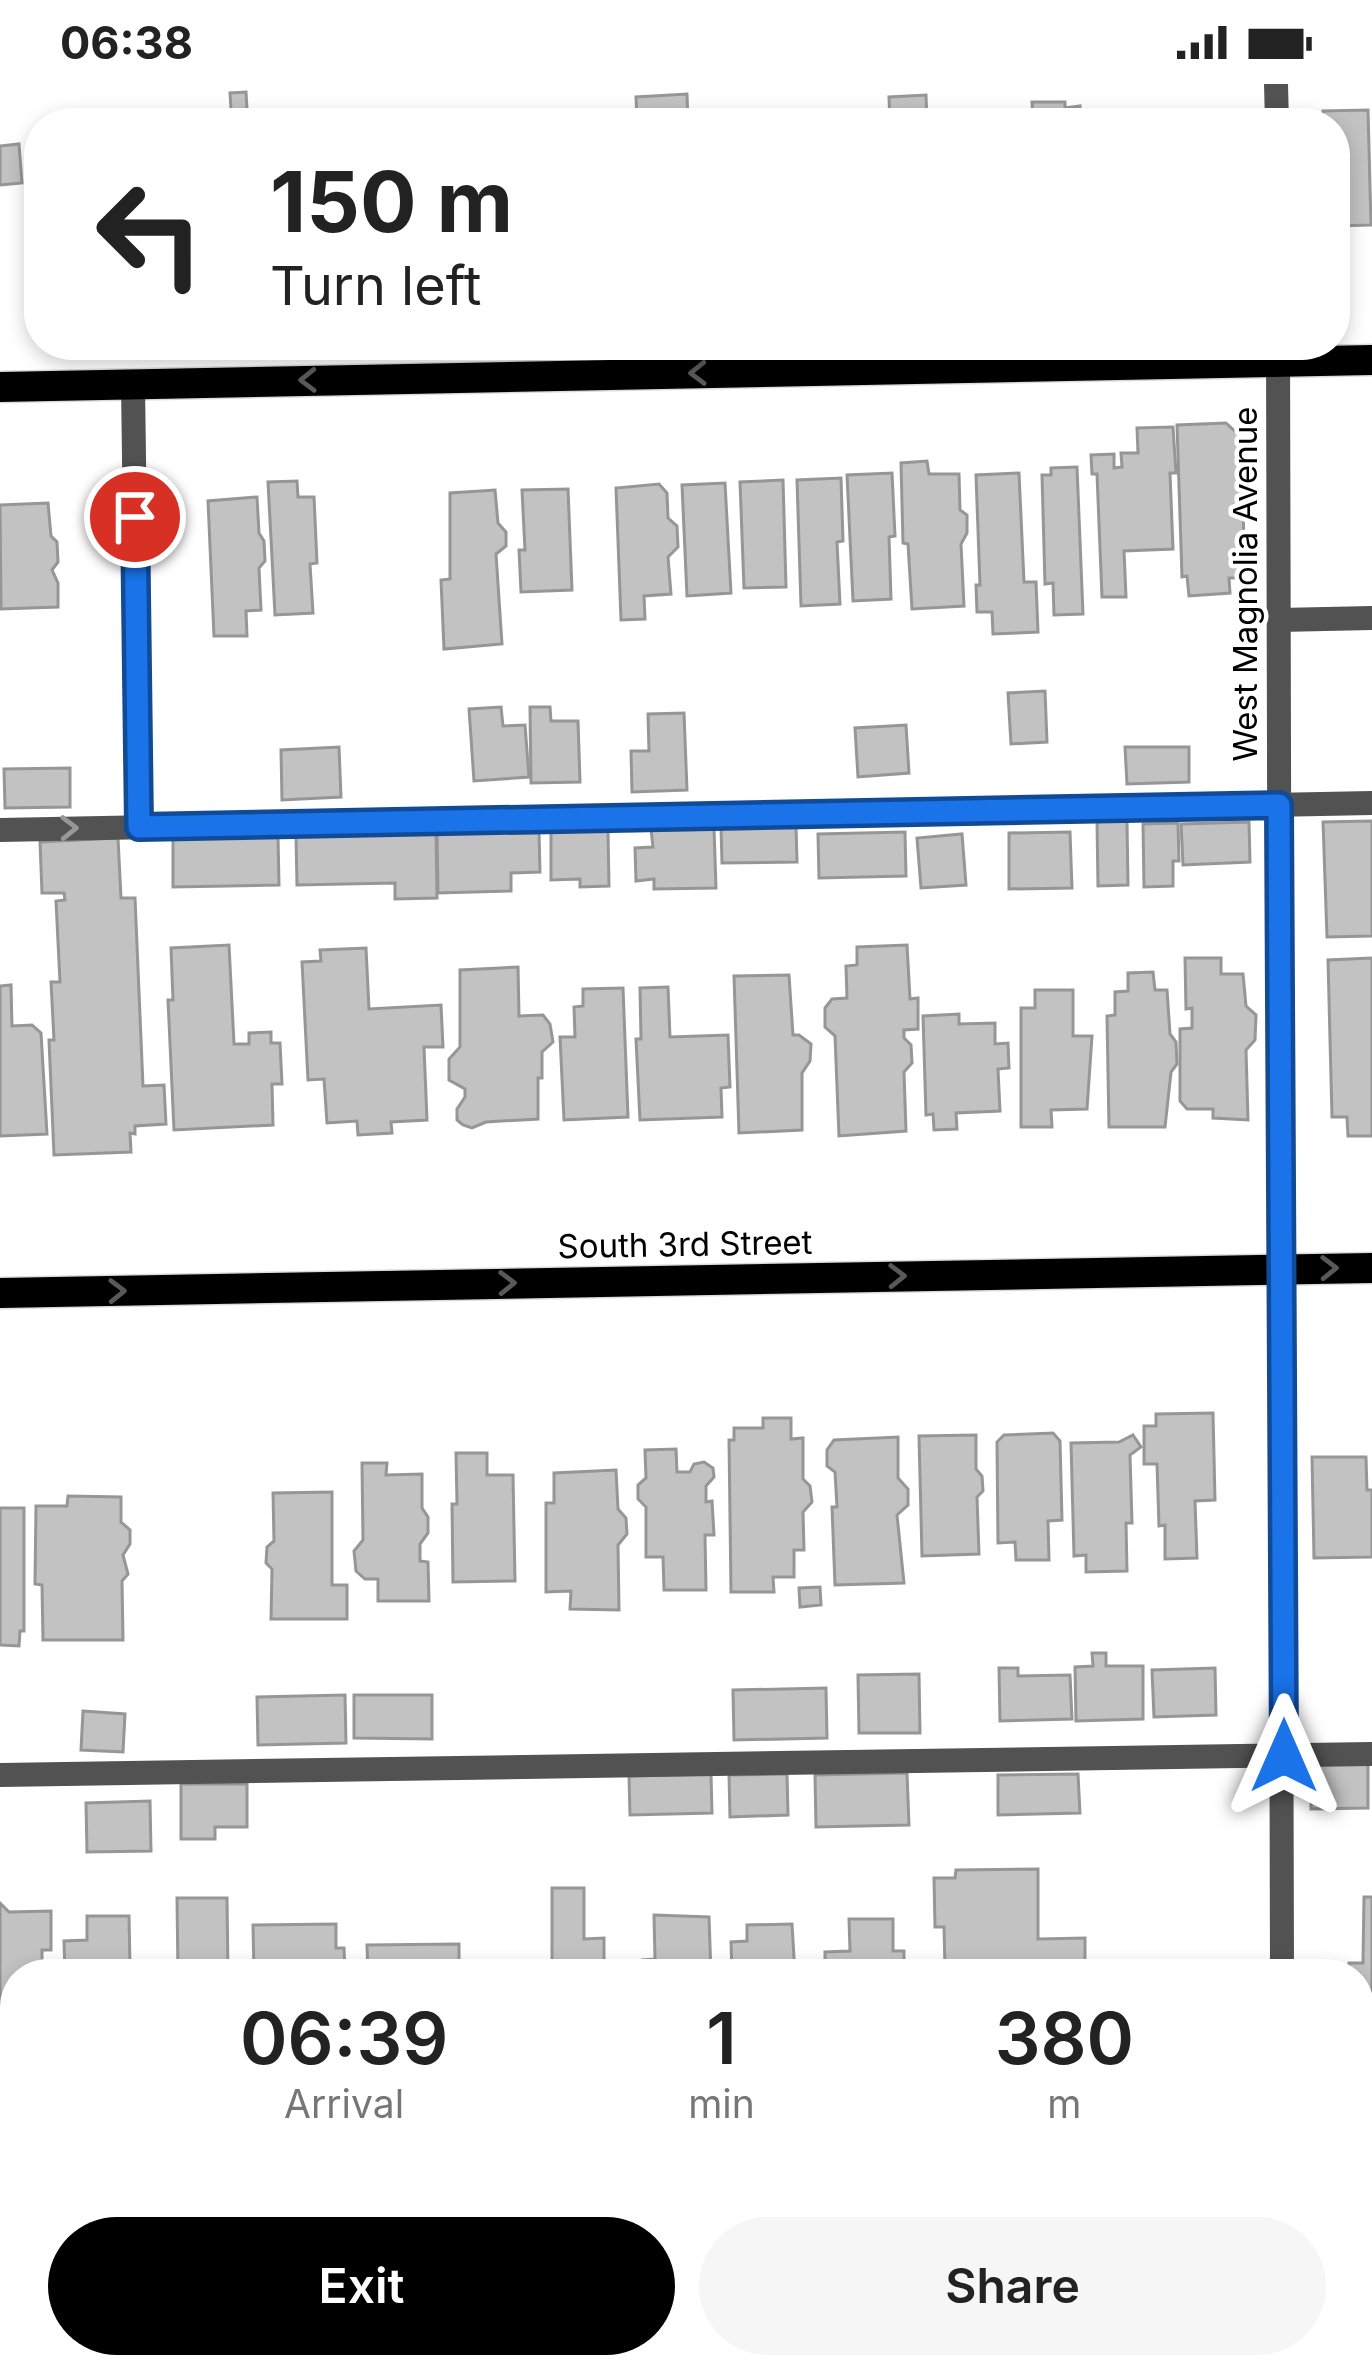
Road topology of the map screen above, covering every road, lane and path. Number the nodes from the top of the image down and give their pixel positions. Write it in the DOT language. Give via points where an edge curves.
graph roads {
  1 [pos="1020,360"];
  2 [pos="1278,360"];
  3 [pos="134,384"];
  4 [pos="0,386"];
  5 [pos="1372,618"];
  6 [pos="1279,620"];
  7 [pos="1372,803"];
  8 [pos="1279,805"];
  9 [pos="139,827"];
  10 [pos="0,830"];
  11 [pos="1372,1268"];
  12 [pos="1280,1270"];
  13 [pos="0,1293"];
  14 [pos="1372,1754"];
  15 [pos="1284,1756"];
  16 [pos="0,1775"];
  17 [pos="1282,1959"];
  1 -- 3 [label="main road, one-way"];
  2 -- 6 [label="street, West Magnolia Avenue"];
  3 -- 4 [label="main road"];
  3 -- 9 [label="street"];
  5 -- 6 [label="street"];
  6 -- 8 [label="street, West Magnolia Avenue"];
  7 -- 8 [label="street"];
  8 -- 9 [label="street"];
  8 -- 12 [label="street, West Magnolia Avenue"];
  10 -- 9 [label="street, one-way"];
  12 -- 11 [label="main road, South 3rd Street, one-way"];
  13 -- 12 [label="main road, South 3rd Street, one-way"];
  12 -- 15 [label="street, West Magnolia Avenue"];
  14 -- 15 [label="street"];
  15 -- 16 [label="street"];
  15 -- 17 [label="street, West Magnolia Avenue"];
}
